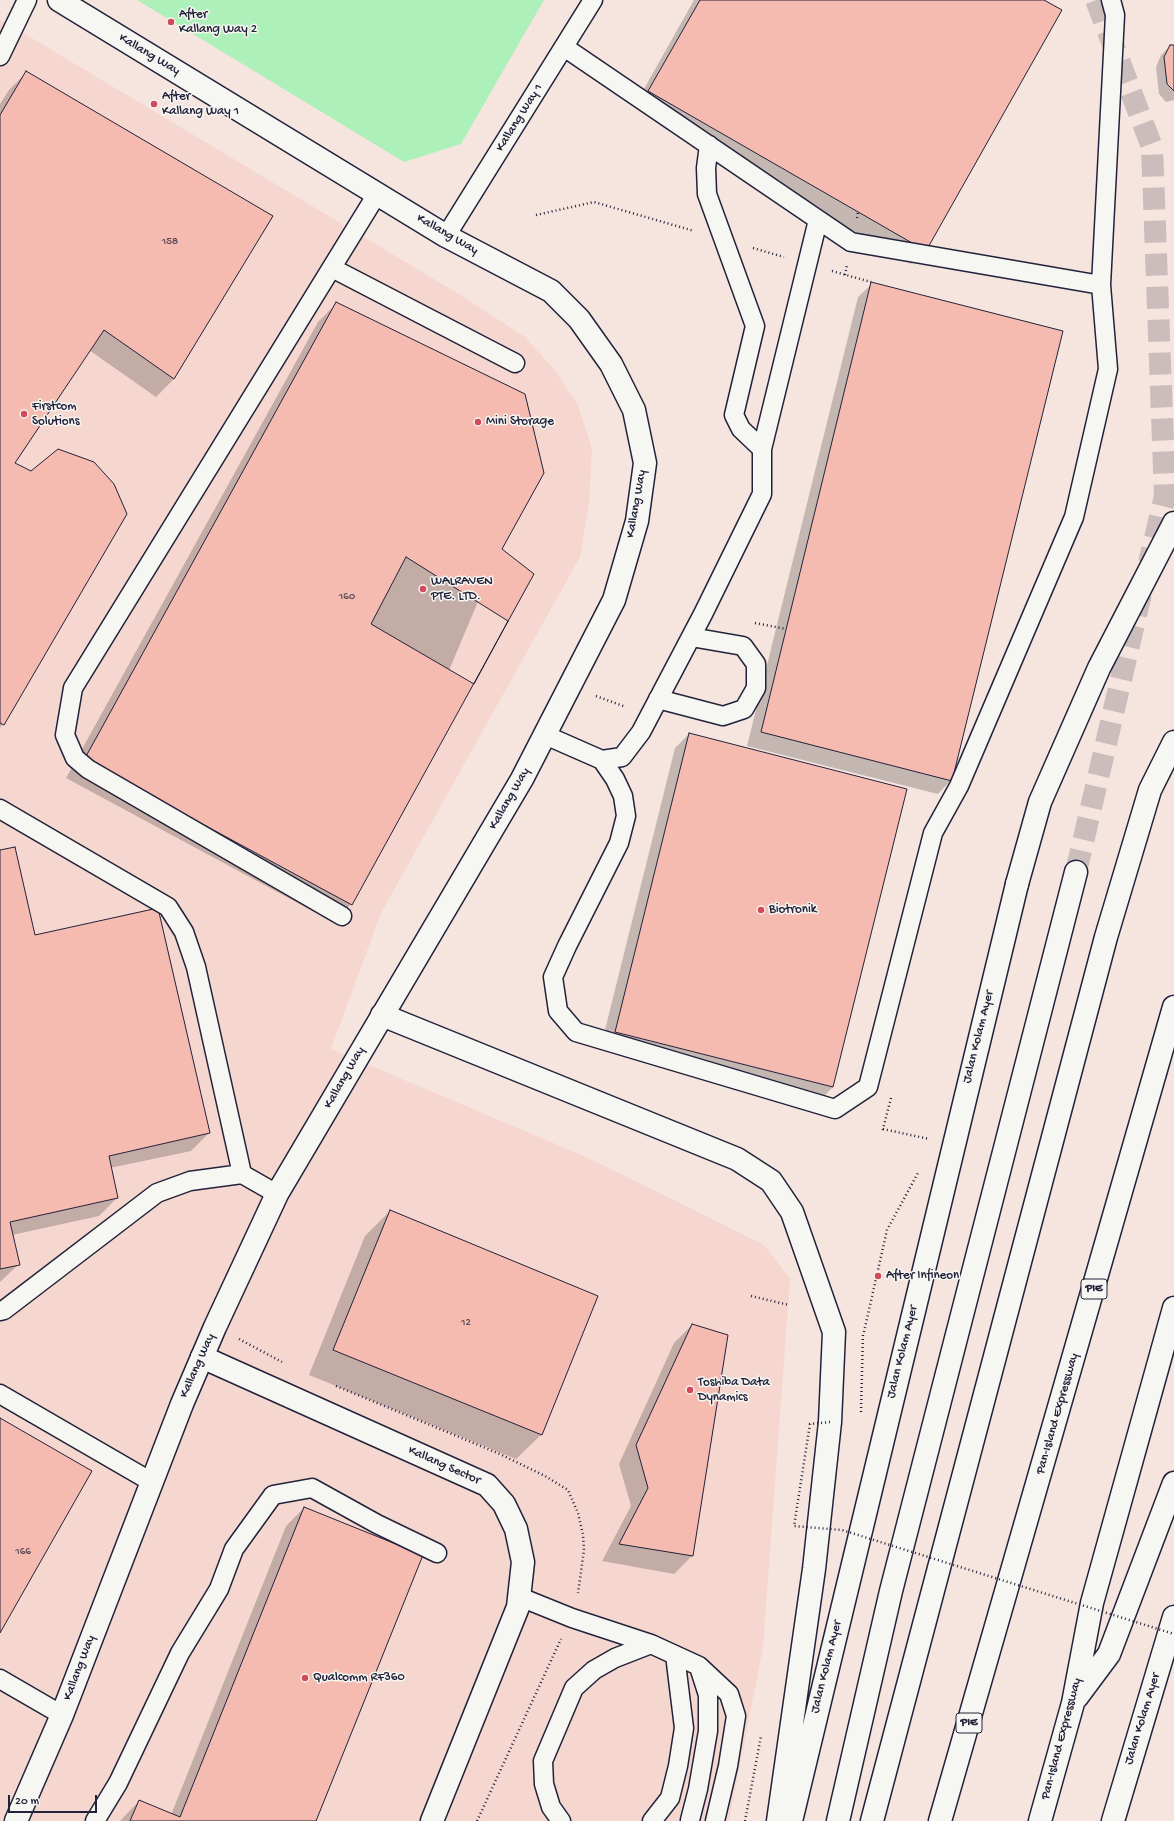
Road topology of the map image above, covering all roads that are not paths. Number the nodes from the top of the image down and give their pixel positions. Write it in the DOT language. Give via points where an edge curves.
graph roads {
  1 [pos="27,0"];
  2 [pos="59,0"];
  3 [pos="593,0"];
  4 [pos="1111,0"];
  5 [pos="564,47"];
  6 [pos="0,56"];
  7 [pos="709,145"];
  8 [pos="377,194"];
  9 [pos="818,220"];
  10 [pos="446,236"];
  11 [pos="332,268"];
  12 [pos="1100,285"];
  13 [pos="515,363"];
  14 [pos="762,449"];
  15 [pos="1174,523"];
  16 [pos="691,637"];
  17 [pos="658,699"];
  18 [pos="545,736"];
  19 [pos="1174,742"];
  20 [pos="602,760"];
  21 [pos="0,809"];
  22 [pos="1076,872"];
  23 [pos="342,916"];
  24 [pos="1174,1007"];
  25 [pos="382,1015"];
  26 [pos="242,1174"];
  27 [pos="277,1194"];
  28 [pos="1174,1308"];
  29 [pos="0,1311"];
  30 [pos="202,1357"];
  31 [pos="0,1394"];
  32 [pos="150,1481"];
  33 [pos="1174,1483"];
  34 [pos="437,1553"];
  35 [pos="520,1597"];
  36 [pos="1174,1618"];
  37 [pos="650,1644"];
  38 [pos="675,1655"];
  39 [pos="699,1666"];
  40 [pos="0,1679"];
  41 [pos="1073,1703"];
  42 [pos="62,1715"];
  43 [pos="690,1820"];
  44 [pos="16,1821"];
  45 [pos="95,1821"];
  46 [pos="432,1821"];
  47 [pos="561,1821"];
  48 [pos="652,1821"];
  49 [pos="714,1821"];
  50 [pos="778,1821"];
  51 [pos="791,1821"];
  52 [pos="838,1821"];
  53 [pos="872,1821"];
  54 [pos="940,1821"];
  55 [pos="1040,1821"];
  56 [pos="1113,1821"];
  1 -- 6 [label="lane"];
  2 -- 8 [label="main road, Kallang Way"];
  3 -- 5 [label="lane, Kallang Way 1"];
  4 -- 12 [label="lane" via="1115,14"];
  5 -- 7 [label="lane"];
  5 -- 10 [label="lane, Kallang Way 1"];
  7 -- 9 [label="lane"];
  7 -- 14 [label="lane" via="706,168 707,194 756,326 734,415 741,429"];
  8 -- 10 [label="main road, Kallang Way"];
  8 -- 11 [label="lane"];
  9 -- 12 [label="lane" via="851,242"];
  9 -- 14 [label="lane"];
  10 -- 18 [label="main road, Kallang Way" via="551,291 579,319 612,364 634,410 645,463 637,521 614,600"];
  11 -- 13 [label="lane"];
  11 -- 23 [label="lane" via="73,688 66,735 75,758 88,769"];
  12 -- 20 [label="lane" via="1108,369 1074,517 959,786 933,833 868,1087 835,1109 576,1032 558,1011 553,977 619,844 626,816 623,796"];
  14 -- 16 [label="lane" via="762,494"];
  15 -- 51 [label="main road, Jalan Kolam Ayer" via="1099,668 1040,802 1017,884"];
  16 -- 17 [label="lane"];
  16 -- 17 [label="lane" via="743,646 756,664 756,688 744,709 723,716"];
  17 -- 20 [label="lane" via="641,732 622,757"];
  18 -- 20 [label="lane"];
  18 -- 25 [label="main road, Kallang Way" via="467,874"];
  19 -- 53 [label="main road" via="1150,790 1106,937"];
  21 -- 26 [label="lane" via="168,907 184,932 196,967"];
  22 -- 52 [label="main road" via="891,1591"];
  24 -- 54 [label="main road, Pan-Island Expressway / PIE"];
  25 -- 27 [label="main road, Kallang Way"];
  25 -- 50 [label="main road" via="737,1159 771,1181 792,1212 834,1332 830,1422 814,1569"];
  26 -- 27 [label="lane"];
  26 -- 29 [label="lane" via="190,1181 157,1193"];
  27 -- 30 [label="main road, Kallang Way"];
  28 -- 41 [label="main road, Pan-Island Expressway" via="1092,1602"];
  30 -- 32 [label="main road, Kallang Way"];
  30 -- 35 [label="main road, Kallang Sector" via="487,1485 504,1504 516,1529 523,1562"];
  31 -- 32 [label="lane"];
  32 -- 42 [label="main road, Kallang Way"];
  33 -- 41 [label="main road" via="1109,1654"];
  34 -- 45 [label="lane" via="312,1488 273,1495 234,1549 220,1589 180,1653 118,1783"];
  35 -- 37 [label="lane" via="572,1618"];
  35 -- 46 [label="main road, Kallang Sector"];
  36 -- 56 [label="main road, Jalan Kolam Ayer"];
  37 -- 38 [label="lane"];
  37 -- 47 [label="lane" via="615,1658 594,1670 574,1688 543,1761 544,1784 551,1807"];
  38 -- 39 [label="lane"];
  38 -- 48 [label="lane" via="684,1728 670,1798"];
  39 -- 43 [label="lane" via="708,1695 708,1731"];
  39 -- 49 [label="lane" via="729,1694 736,1716 728,1766"];
  40 -- 42 [label="lane"];
  41 -- 55 [label="main road, Pan-Island Expressway"];
  42 -- 44 [label="main road, Kallang Way"];
}
